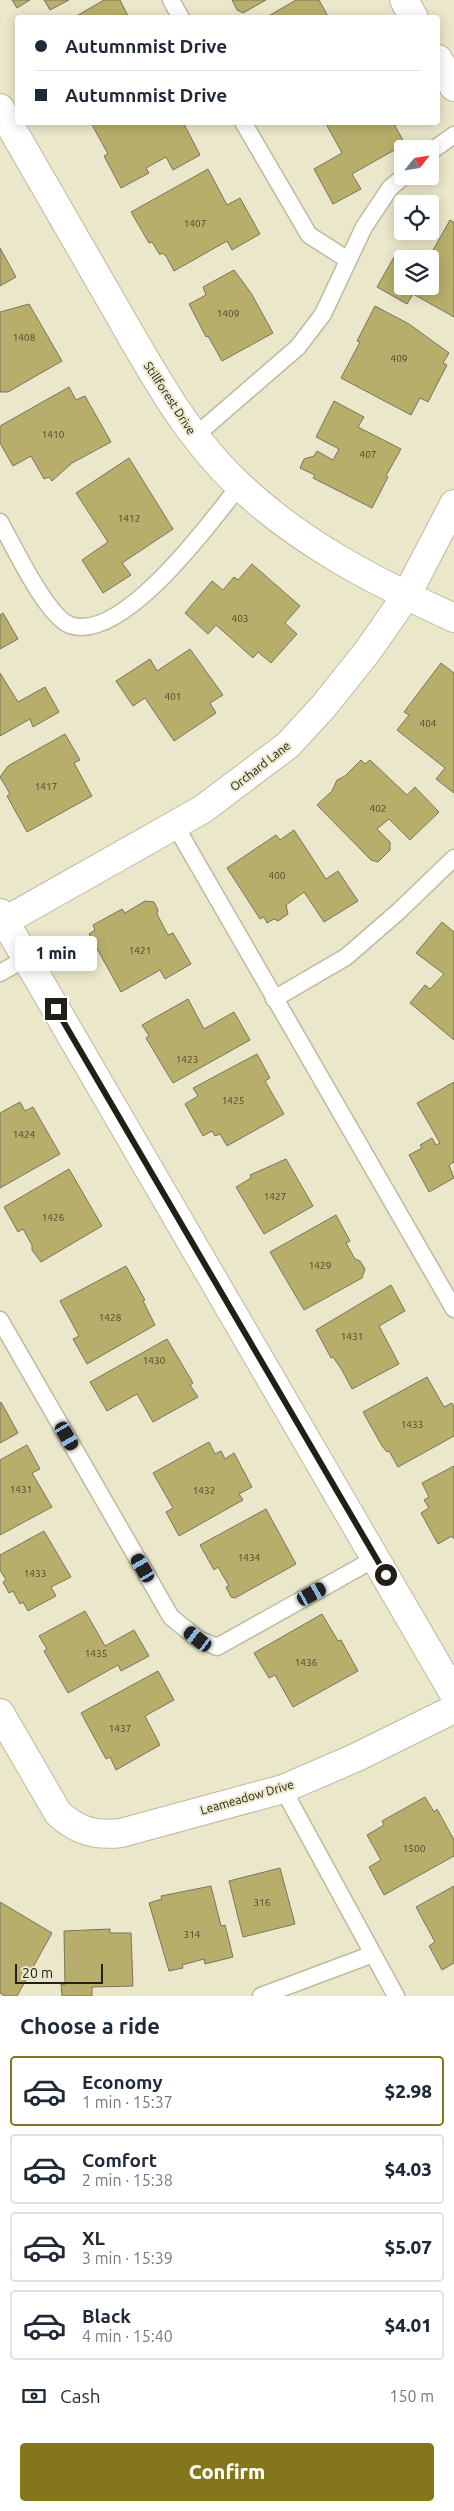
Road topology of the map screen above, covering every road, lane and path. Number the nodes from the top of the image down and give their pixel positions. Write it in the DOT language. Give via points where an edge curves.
graph roads {
  1 [pos="170,0"];
  2 [pos="404,0"];
  3 [pos="179,15"];
  4 [pos="412,15"];
  5 [pos="440,62"];
  6 [pos="454,87"];
  7 [pos="0,108"];
  8 [pos="245,125"];
  9 [pos="454,135"];
  10 [pos="439,146"];
  11 [pos="394,185"];
  12 [pos="348,260"];
  13 [pos="195,436"];
  14 [pos="239,486"];
  15 [pos="454,504"];
  16 [pos="0,522"];
  17 [pos="406,596"];
  18 [pos="454,618"];
  19 [pos="175,825"];
  20 [pos="454,858"];
  21 [pos="2,917"];
  22 [pos="26,958"];
  23 [pos="0,973"];
  24 [pos="274,999"];
  25 [pos="454,1309"];
  26 [pos="0,1320"];
  27 [pos="376,1558"];
  28 [pos="454,1694"];
  29 [pos="454,1709"];
  30 [pos="0,1713"];
  31 [pos="283,1789"];
  32 [pos="373,1954"];
  33 [pos="261,1996"];
  34 [pos="396,1996"];
  1 -- 3 [label="lane"];
  2 -- 4 [label="street"];
  5 -- 6 [label="street"];
  7 -- 13 [label="street, Stillforest Drive" via="150,369"];
  8 -- 12 [label="lane" via="309,235"];
  9 -- 10 [label="lane"];
  11 -- 12 [label="lane" via="364,227"];
  12 -- 13 [label="lane" via="322,314 298,348"];
  13 -- 14 [label="street, Stillforest Drive"];
  14 -- 16 [label="lane" via="189,550 129,609 90,626 69,625 49,608"];
  14 -- 17 [label="street, Stillforest Drive" via="284,524"];
  15 -- 17 [label="street, Orchard Lane"];
  17 -- 18 [label="street, Stillforest Drive"];
  17 -- 19 [label="street, Orchard Lane" via="323,707 288,745 203,809"];
  19 -- 21 [label="street, Orchard Lane"];
  19 -- 24 [label="lane"];
  20 -- 24 [label="lane" via="346,957"];
  21 -- 22 [label="street"];
  22 -- 23 [label="lane"];
  22 -- 27 [label="street"];
  24 -- 25 [label="lane"];
  26 -- 27 [label="lane" via="171,1617 198,1639 217,1647"];
  27 -- 28 [label="street"];
  29 -- 31 [label="street, Leameadow Drive"];
  30 -- 31 [label="street, Leameadow Drive" via="58,1813 70,1825 87,1832 121,1833"];
  31 -- 32 [label="lane"];
  32 -- 33 [label="lane"];
  32 -- 34 [label="lane"];
}
